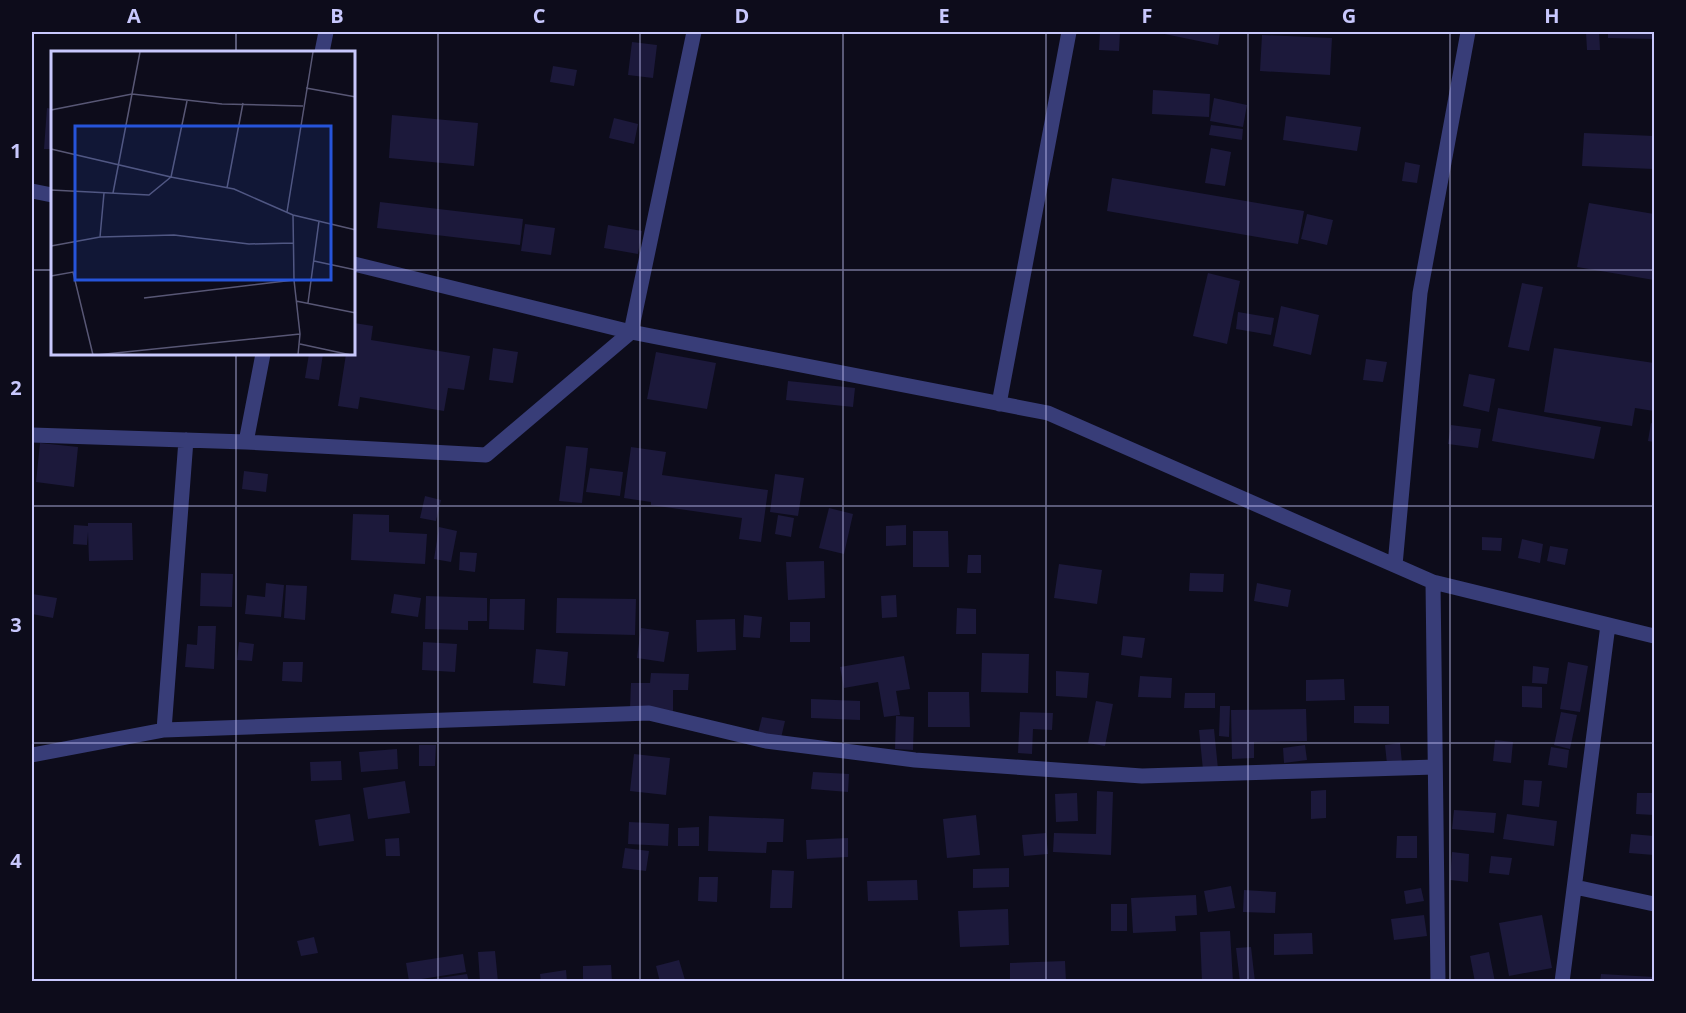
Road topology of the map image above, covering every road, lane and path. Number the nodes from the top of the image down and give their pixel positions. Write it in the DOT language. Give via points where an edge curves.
graph roads {
  1 [pos="326,32"];
  2 [pos="694,32"];
  3 [pos="1069,32"];
  4 [pos="1468,32"];
  5 [pos="322,51"];
  6 [pos="32,190"];
  7 [pos="51,195"];
  8 [pos="356,264"];
  9 [pos="631,333"];
  10 [pos="263,356"];
  11 [pos="999,404"];
  12 [pos="32,435"];
  13 [pos="186,440"];
  14 [pos="246,442"];
  15 [pos="1395,565"];
  16 [pos="1433,582"];
  17 [pos="1608,625"];
  18 [pos="1654,636"];
  19 [pos="164,730"];
  20 [pos="32,754"];
  21 [pos="1435,767"];
  22 [pos="1575,887"];
  23 [pos="1654,904"];
  24 [pos="1438,981"];
  25 [pos="1562,981"];
  1 -- 5 [label="street"];
  2 -- 9 [label="street"];
  3 -- 11 [label="street"];
  4 -- 15 [label="street" via="1420,292"];
  6 -- 7 [label="street"];
  8 -- 9 [label="street"];
  9 -- 11 [label="street"];
  9 -- 14 [label="street" via="486,455"];
  10 -- 14 [label="street"];
  11 -- 15 [label="street" via="1048,413"];
  12 -- 13 [label="street"];
  13 -- 14 [label="street"];
  13 -- 19 [label="street"];
  15 -- 16 [label="street"];
  16 -- 17 [label="street"];
  16 -- 21 [label="street"];
  17 -- 18 [label="street"];
  17 -- 22 [label="street"];
  19 -- 20 [label="street"];
  19 -- 21 [label="street" via="649,714 778,742 915,760 1142,776"];
  21 -- 24 [label="street"];
  22 -- 23 [label="street"];
  22 -- 25 [label="street"];
}
